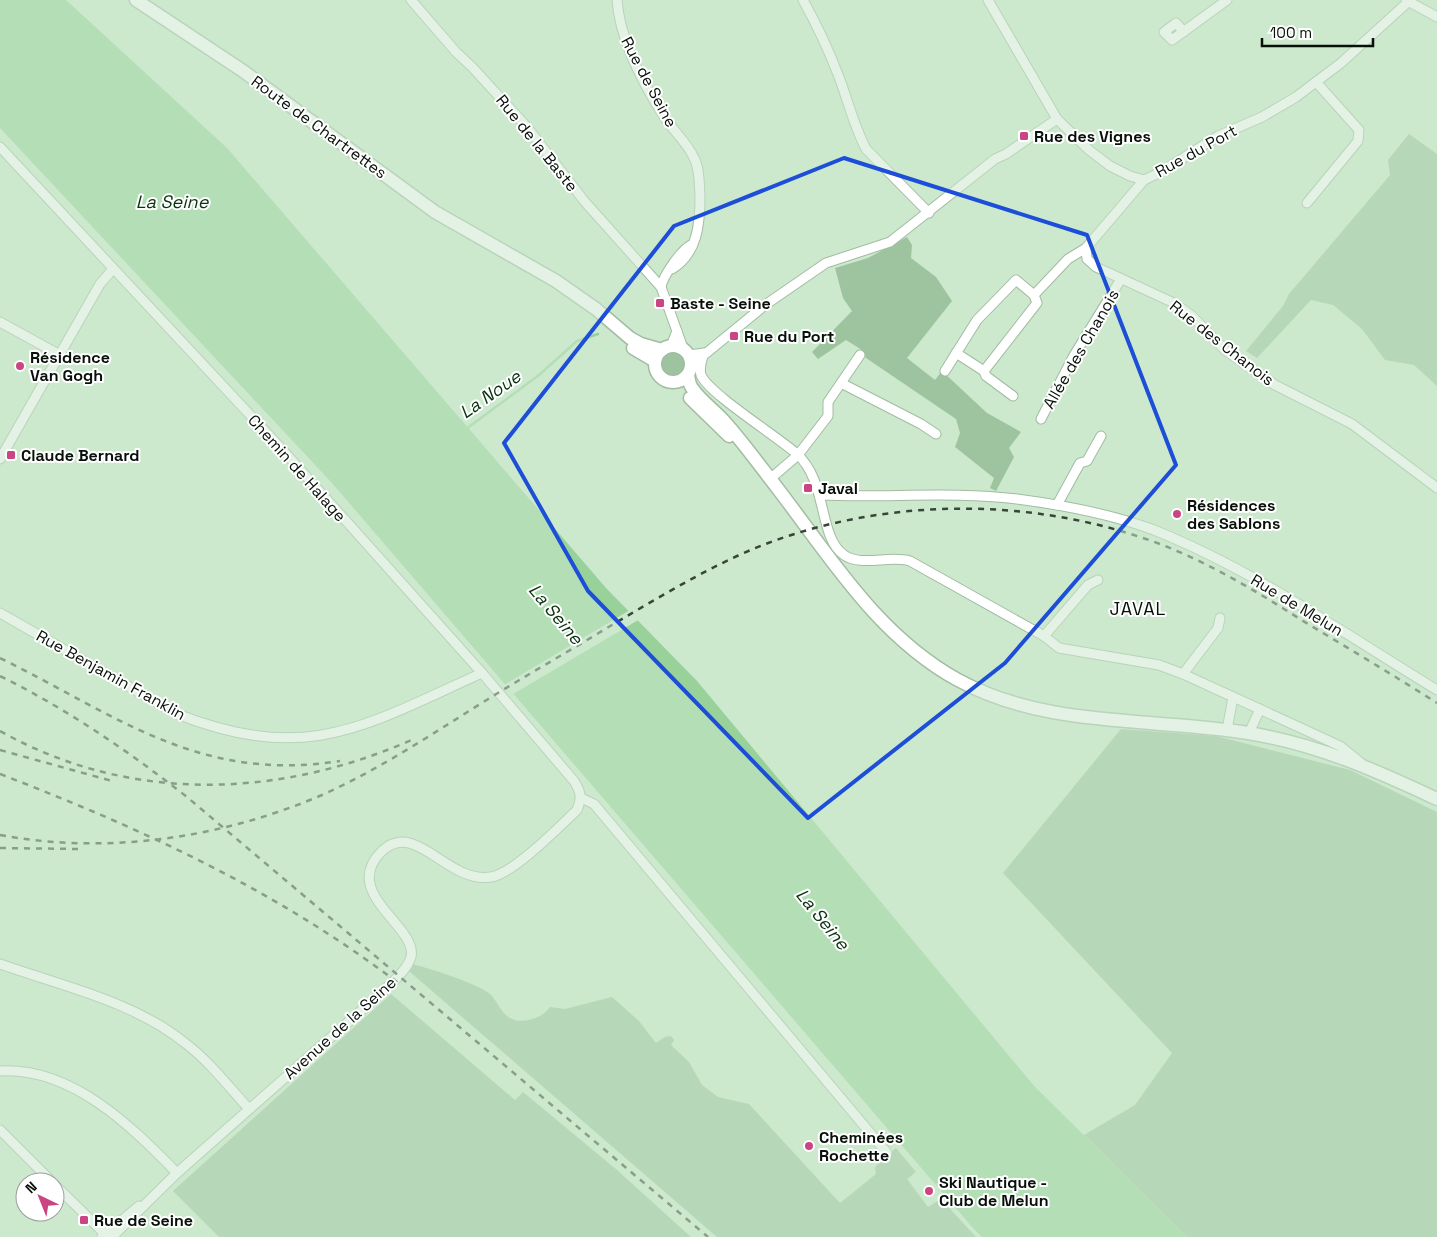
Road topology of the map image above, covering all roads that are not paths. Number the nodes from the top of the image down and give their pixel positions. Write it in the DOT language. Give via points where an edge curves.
graph roads {
  1 [pos="136,0"];
  2 [pos="411,0"];
  3 [pos="617,0"];
  4 [pos="803,0"];
  5 [pos="988,0"];
  6 [pos="1227,0"];
  7 [pos="1407,1"];
  8 [pos="1437,17"];
  9 [pos="1184,32"];
  10 [pos="1316,82"];
  11 [pos="1057,119"];
  12 [pos="0,147"];
  13 [pos="1144,180"];
  14 [pos="1307,203"];
  15 [pos="929,213"];
  16 [pos="1086,248"];
  17 [pos="113,269"];
  18 [pos="1121,279"];
  19 [pos="661,286"];
  20 [pos="1034,296"];
  21 [pos="0,322"];
  22 [pos="672,352"];
  23 [pos="956,353"];
  24 [pos="705,354"];
  25 [pos="60,355"];
  26 [pos="860,355"];
  27 [pos="945,371"];
  28 [pos="984,371"];
  29 [pos="689,373"];
  30 [pos="674,382"];
  31 [pos="841,383"];
  32 [pos="1013,396"];
  33 [pos="1041,419"];
  34 [pos="936,434"];
  35 [pos="1101,436"];
  36 [pos="747,450"];
  37 [pos="798,454"];
  38 [pos="0,459"];
  39 [pos="770,479"];
  40 [pos="1437,488"];
  41 [pos="821,496"];
  42 [pos="1057,505"];
  43 [pos="1098,580"];
  44 [pos="0,613"];
  45 [pos="1220,618"];
  46 [pos="1044,636"];
  47 [pos="482,674"];
  48 [pos="1183,674"];
  49 [pos="1437,690"];
  50 [pos="1234,697"];
  51 [pos="1260,709"];
  52 [pos="1227,730"];
  53 [pos="1249,733"];
  54 [pos="1365,766"];
  55 [pos="581,798"];
  56 [pos="1437,799"];
  57 [pos="0,964"];
  58 [pos="0,1072"];
  59 [pos="249,1109"];
  60 [pos="0,1130"];
  61 [pos="887,1153"];
  62 [pos="42,1172"];
  63 [pos="177,1173"];
  64 [pos="65,1195"];
  65 [pos="107,1236"];
  1 -- 22 [label="main road, Route de Chartrettes" via="242,71 435,212 503,252 595,317 619,340"];
  2 -- 19 [label="street, Rue de la Baste" via="528,127 585,202"];
  3 -- 19 [label="street, Rue de Seine" via="625,40 663,116 695,159 700,184 697,234 690,252 664,278"];
  4 -- 15 [label="street" via="817,26 866,149"];
  5 -- 11 [label="street"];
  6 -- 9 [label="street"];
  7 -- 8 [label="street"];
  7 -- 10 [label="street, Rue du Port"];
  10 -- 13 [label="street, Rue du Port" via="1262,116 1218,136"];
  10 -- 14 [label="street" via="1359,130 1358,141"];
  11 -- 13 [label="street, Rue du Port" via="1110,166"];
  11 -- 15 [label="street" via="995,159"];
  12 -- 17 [label="street, Chemin de Halage"];
  13 -- 16 [label="street"];
  15 -- 24 [label="street" via="890,242 826,263 765,305"];
  16 -- 18 [label="street, Rue des Chanois" via="1088,258 1096,267"];
  16 -- 20 [label="street" via="1068,259"];
  17 -- 25 [label="street" via="100,284"];
  17 -- 47 [label="street, Chemin de Halage" via="280,447"];
  18 -- 33 [label="street, Allée des Chanois" via="1082,340"];
  18 -- 40 [label="street, Rue des Chanois" via="1174,303 1192,316 1225,350 1260,375 1352,424"];
  19 -- 22 [label="street" via="677,331"];
  20 -- 23 [label="street" via="1016,280 977,320"];
  20 -- 28 [label="street" via="1037,303"];
  21 -- 25 [label="street"];
  22 -- 24 [label="street"];
  22 -- 29 [label="main road"];
  22 -- 30 [label="main road" via="660,376"];
  23 -- 27 [label="street"];
  23 -- 28 [label="street"];
  24 -- 29 [label="street"];
  24 -- 37 [label="street" via="700,371 706,382"];
  25 -- 38 [label="street"];
  26 -- 31 [label="street"];
  28 -- 32 [label="street"];
  29 -- 30 [label="main road"];
  29 -- 36 [label="main road" via="691,387"];
  30 -- 36 [label="main road" via="720,429"];
  31 -- 34 [label="street"];
  31 -- 37 [label="street" via="828,402 828,416"];
  35 -- 42 [label="street" via="1087,461 1080,464"];
  36 -- 39 [label="main road"];
  37 -- 39 [label="street"];
  37 -- 41 [label="street" via="809,468"];
  39 -- 52 [label="main road" via="854,591 912,648 958,680 1055,714"];
  41 -- 42 [label="street, Rue de Melun" via="978,496"];
  41 -- 46 [label="street" via="832,539 849,558 898,557 910,561"];
  42 -- 49 [label="street, Rue de Melun" via="1153,530 1246,574"];
  43 -- 46 [label="street" via="1088,585"];
  44 -- 47 [label="street, Rue Benjamin Franklin" via="177,714 207,726 250,736 294,739 346,731"];
  45 -- 48 [label="street" via="1218,628"];
  46 -- 48 [label="street" via="1059,648 1159,665"];
  47 -- 55 [label="street, Chemin de Halage" via="574,781"];
  48 -- 50 [label="street"];
  50 -- 51 [label="street"];
  50 -- 52 [label="street"];
  51 -- 53 [label="street"];
  51 -- 54 [label="street" via="1340,746"];
  52 -- 53 [label="main road"];
  53 -- 54 [label="main road" via="1337,754"];
  54 -- 56 [label="main road"];
  55 -- 59 [label="street, Avenue de la Seine" via="576,810 520,861 491,878 463,873 408,841 394,843 382,852 372,866 369,883 408,943 410,958 401,973 380,994"];
  55 -- 61 [label="street" via="594,804"];
  57 -- 59 [label="street" via="116,1004 155,1023 190,1047"];
  58 -- 63 [label="street" via="40,1076 97,1102 127,1124"];
  59 -- 63 [label="street, Avenue de la Seine"];
  60 -- 62 [label="street"];
  63 -- 65 [label="street, Avenue de la Seine"];
  64 -- 65 [label="street"];
}
